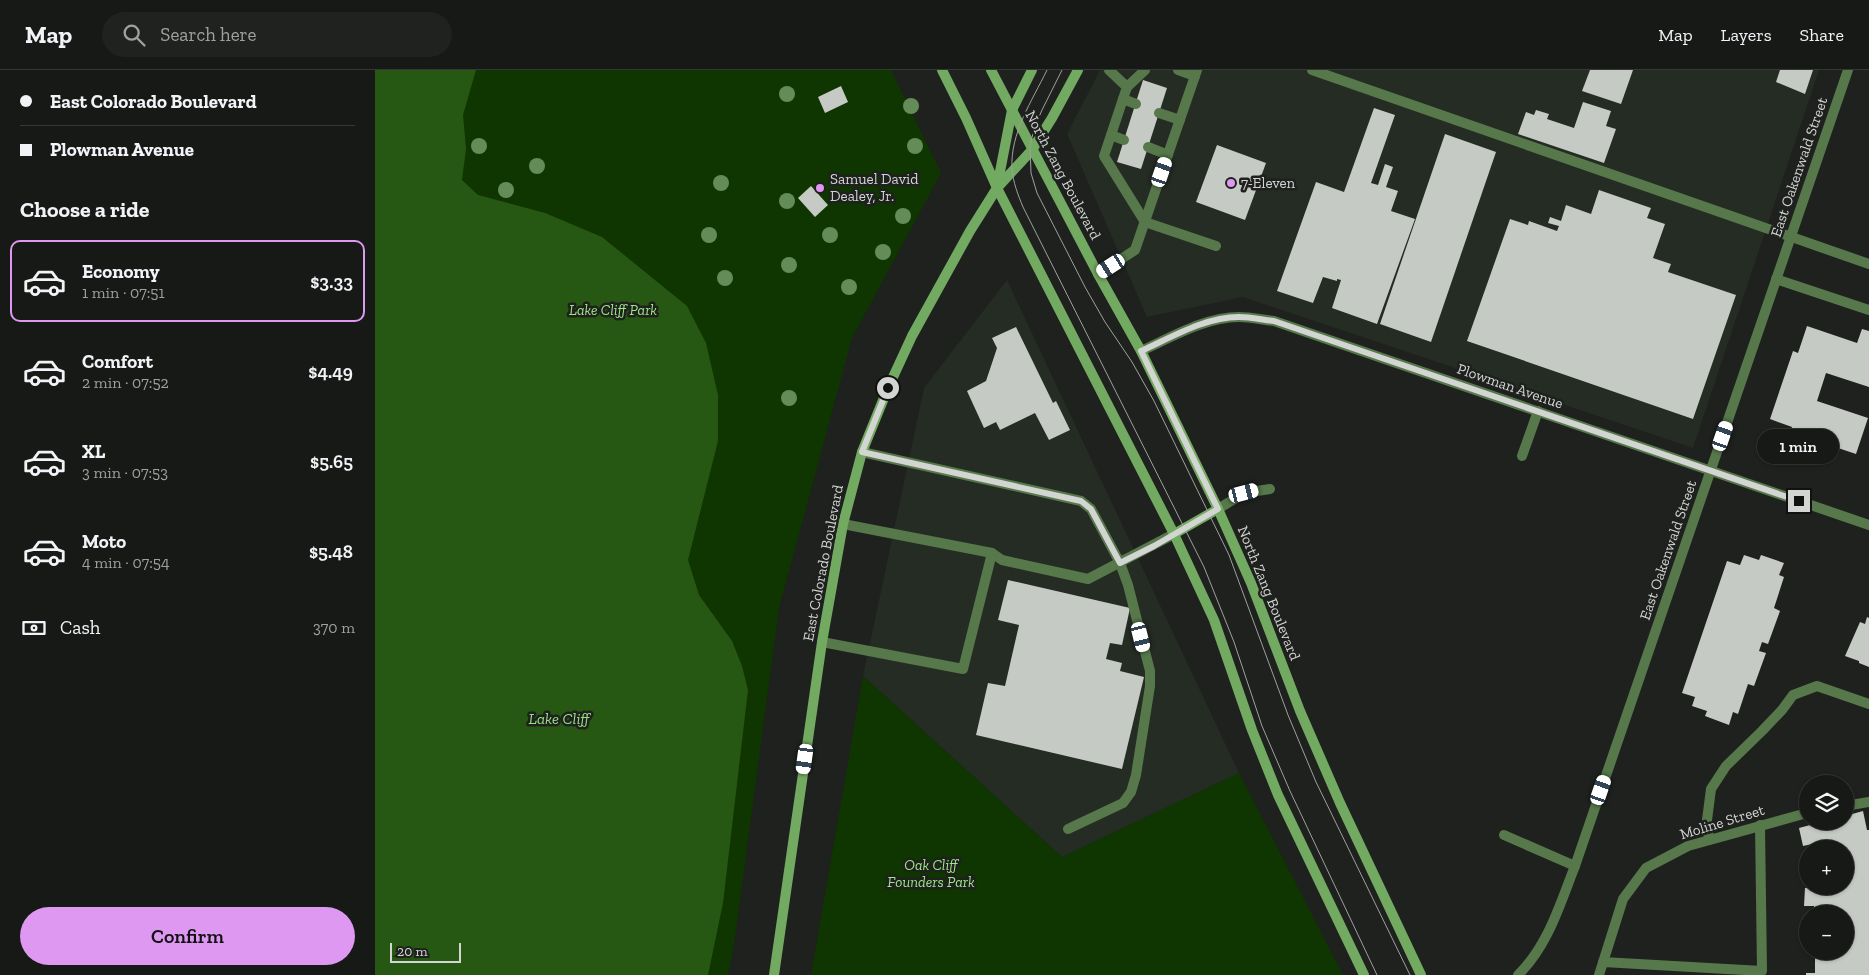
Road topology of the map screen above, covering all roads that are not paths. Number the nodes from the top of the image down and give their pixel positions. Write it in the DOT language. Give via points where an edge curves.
graph roads {
  1 [pos="942,70"];
  2 [pos="991,70"];
  3 [pos="1032,70"];
  4 [pos="1078,70"];
  5 [pos="1109,70"];
  6 [pos="1145,70"];
  7 [pos="1178,70"];
  8 [pos="1312,70"];
  9 [pos="1848,70"];
  10 [pos="1196,73"];
  11 [pos="1127,87"];
  12 [pos="1123,99"];
  13 [pos="1136,104"];
  14 [pos="1012,110"];
  15 [pos="1159,113"];
  16 [pos="1180,120"];
  17 [pos="1111,135"];
  18 [pos="1124,140"];
  19 [pos="1148,147"];
  20 [pos="1032,150"];
  21 [pos="1168,155"];
  22 [pos="997,188"];
  23 [pos="1145,222"];
  24 [pos="1791,236"];
  25 [pos="1216,246"];
  26 [pos="1869,264"];
  27 [pos="1098,274"];
  28 [pos="1776,279"];
  29 [pos="1869,310"];
  30 [pos="1141,351"];
  31 [pos="1538,411"];
  32 [pos="862,452"];
  33 [pos="1523,456"];
  34 [pos="1711,470"];
  35 [pos="1270,488"];
  36 [pos="1218,509"];
  37 [pos="843,524"];
  38 [pos="1869,526"];
  39 [pos="1174,534"];
  40 [pos="992,553"];
  41 [pos="1120,563"];
  42 [pos="822,642"];
  43 [pos="1869,704"];
  44 [pos="1869,802"];
  45 [pos="1854,804"];
  46 [pos="1799,815"];
  47 [pos="1760,825"];
  48 [pos="1068,829"];
  49 [pos="1505,835"];
  50 [pos="1709,840"];
  51 [pos="1575,866"];
  52 [pos="1603,962"];
  53 [pos="774,975"];
  54 [pos="1364,975"];
  55 [pos="1421,975"];
  56 [pos="1518,975"];
  57 [pos="1599,975"];
  1 -- 22 [label="main road"];
  2 -- 14 [label="main road, North Zang Boulevard"];
  3 -- 14 [label="main road, East Colorado Boulevard"];
  4 -- 20 [label="main road, East Colorado Boulevard"];
  5 -- 11 [label="street"];
  6 -- 11 [label="street"];
  7 -- 10 [label="street"];
  8 -- 24 [label="street"];
  9 -- 24 [label="street, East Oakenwald Street"];
  10 -- 16 [label="street"];
  11 -- 12 [label="street"];
  12 -- 13 [label="street"];
  12 -- 17 [label="street"];
  14 -- 20 [label="main road, North Zang Boulevard"];
  14 -- 22 [label="main road, East Colorado Boulevard"];
  15 -- 16 [label="street"];
  16 -- 21 [label="street"];
  17 -- 18 [label="street"];
  17 -- 23 [label="street" via="1104,156"];
  19 -- 21 [label="street"];
  20 -- 22 [label="main road, East Colorado Boulevard"];
  20 -- 27 [label="main road, North Zang Boulevard"];
  21 -- 23 [label="street"];
  22 -- 32 [label="main road, East Colorado Boulevard" via="912,336"];
  22 -- 39 [label="main road"];
  23 -- 25 [label="street"];
  23 -- 27 [label="street" via="1135,250"];
  24 -- 26 [label="street"];
  24 -- 28 [label="street, East Oakenwald Street"];
  27 -- 30 [label="main road, North Zang Boulevard"];
  28 -- 29 [label="street"];
  28 -- 34 [label="street, East Oakenwald Street"];
  30 -- 31 [label="street, Plowman Avenue" via="1216,320 1239,317 1274,321"];
  30 -- 36 [label="main road, North Zang Boulevard"];
  31 -- 33 [label="street"];
  31 -- 34 [label="street, Plowman Avenue"];
  32 -- 37 [label="main road, East Colorado Boulevard"];
  32 -- 41 [label="street" via="1081,501 1091,509"];
  34 -- 38 [label="street, Plowman Avenue"];
  34 -- 51 [label="street, East Oakenwald Street"];
  35 -- 36 [label="street" via="1244,493"];
  36 -- 39 [label="main road"];
  36 -- 55 [label="main road, North Zang Boulevard" via="1336,795"];
  37 -- 40 [label="street"];
  37 -- 42 [label="main road, East Colorado Boulevard"];
  39 -- 41 [label="street"];
  39 -- 54 [label="main road" via="1214,620 1278,795"];
  40 -- 41 [label="street" via="1002,560 1088,579"];
  40 -- 42 [label="street" via="963,669"];
  41 -- 48 [label="street" via="1150,671 1148,709 1136,775 1131,792 1123,803"];
  42 -- 53 [label="main road, East Colorado Boulevard"];
  43 -- 50 [label="street" via="1817,686 1793,695 1726,766 1711,789 1707,820"];
  44 -- 45 [label="street"];
  46 -- 47 [label="street, Moline Street"];
  47 -- 50 [label="street, Moline Street"];
  47 -- 52 [label="street" via="1762,971"];
  49 -- 51 [label="street"];
  50 -- 52 [label="street, Moline Street" via="1688,846 1646,868 1623,899"];
  51 -- 56 [label="street, East Oakenwald Street" via="1551,928"];
  52 -- 57 [label="street, Moline Street"];
}
